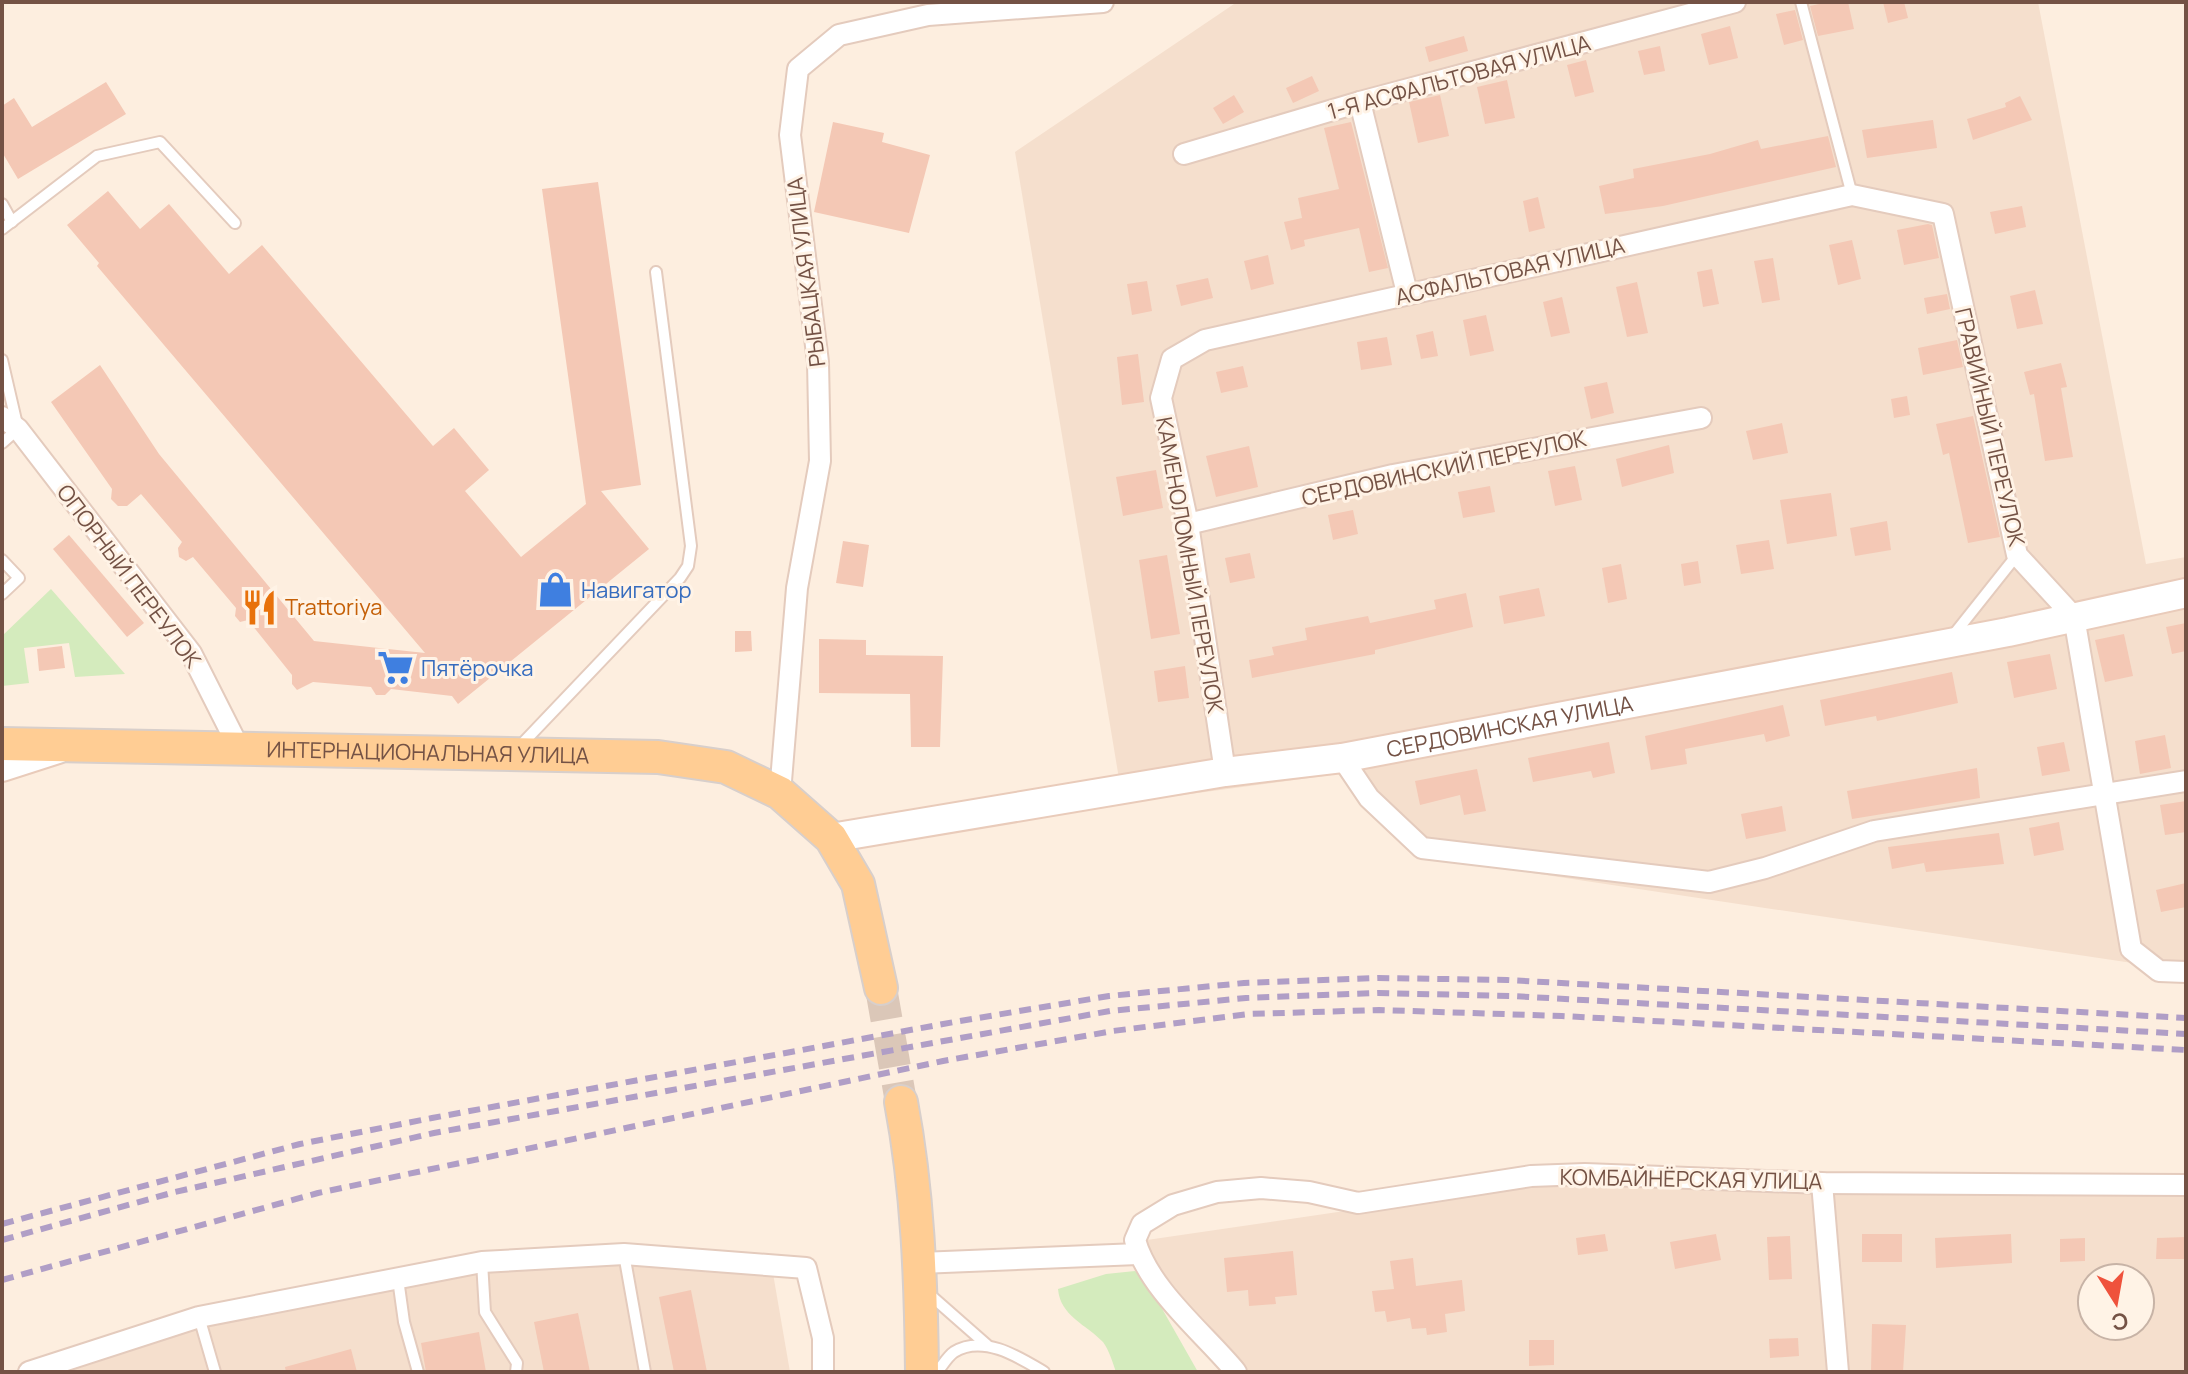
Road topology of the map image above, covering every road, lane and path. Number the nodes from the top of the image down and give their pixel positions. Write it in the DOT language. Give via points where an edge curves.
graph roads {
  1 [pos="1103,2"];
  2 [pos="1735,2"];
  3 [pos="1801,2"];
  4 [pos="1360,102"];
  5 [pos="1184,154"];
  6 [pos="1852,195"];
  7 [pos="2,204"];
  8 [pos="235,223"];
  9 [pos="7,225"];
  10 [pos="656,272"];
  11 [pos="1407,293"];
  12 [pos="1172,359"];
  13 [pos="2,360"];
  14 [pos="1701,418"];
  15 [pos="10,423"];
  16 [pos="2,443"];
  17 [pos="1188,524"];
  18 [pos="2017,555"];
  19 [pos="2,560"];
  20 [pos="2186,593"];
  21 [pos="2,594"];
  22 [pos="2074,617"];
  23 [pos="1946,643"];
  24 [pos="2,744"];
  25 [pos="69,745"];
  26 [pos="239,748"];
  27 [pos="513,754"];
  28 [pos="1342,758"];
  29 [pos="2,767"];
  30 [pos="1225,772"];
  31 [pos="2186,781"];
  32 [pos="780,793"];
  33 [pos="2104,794"];
  34 [pos="831,838"];
  35 [pos="2186,972"];
  36 [pos="881,988"];
  37 [pos="901,1102"];
  38 [pos="1822,1183"];
  39 [pos="2186,1185"];
  40 [pos="624,1254"];
  41 [pos="1138,1254"];
  42 [pos="482,1262"];
  43 [pos="920,1275"];
  44 [pos="398,1279"];
  45 [pos="199,1317"];
  46 [pos="987,1345"];
  47 [pos="29,1372"];
  48 [pos="215,1372"];
  49 [pos="418,1372"];
  50 [pos="516,1372"];
  51 [pos="645,1372"];
  52 [pos="823,1372"];
  53 [pos="922,1372"];
  54 [pos="937,1372"];
  55 [pos="1044,1372"];
  56 [pos="1236,1372"];
  57 [pos="1838,1372"];
  1 -- 32 [label="street, РЫБАЦКАЯ УЛИЦА" via="928,15 839,35 798,69 790,135 818,362 820,461 797,588"];
  2 -- 4 [label="street, 1-Я АСФАЛЬТОВАЯ УЛИЦА"];
  3 -- 6 [label="lane"];
  4 -- 5 [label="street, 1-Я АСФАЛЬТОВАЯ УЛИЦА"];
  4 -- 11 [label="street"];
  6 -- 11 [label="street, АСФАЛЬТОВАЯ УЛИЦА"];
  6 -- 18 [label="street, ГРАВИЙНЫЙ ПЕРЕУЛОК" via="1943,214"];
  7 -- 9 [label="lane"];
  8 -- 9 [label="lane" via="160,142 97,156"];
  10 -- 27 [label="lane" via="691,546 688,566"];
  11 -- 12 [label="street, АСФАЛЬТОВАЯ УЛИЦА" via="1205,340"];
  12 -- 17 [label="street, КАМЕНОЛОМНЫЙ ПЕРЕУЛОК" via="1161,398"];
  13 -- 15 [label="lane"];
  14 -- 17 [label="street, СЕРДОВИНСКИЙ ПЕРЕУЛОК" via="1393,475"];
  15 -- 16 [label="lane"];
  15 -- 26 [label="street, ОПОРНЫЙ ПЕРЕУЛОК" via="191,653"];
  17 -- 30 [label="street, КАМЕНОЛОМНЫЙ ПЕРЕУЛОК"];
  18 -- 22 [label="street, ГРАВИЙНЫЙ ПЕРЕУЛОК"];
  18 -- 23 [label="lane"];
  19 -- 21 [label="lane" via="19,578"];
  20 -- 22 [label="street, СЕРДОВИНСКАЯ УЛИЦА"];
  22 -- 23 [label="street, СЕРДОВИНСКАЯ УЛИЦА"];
  22 -- 33 [label="street"];
  23 -- 28 [label="street, СЕРДОВИНСКАЯ УЛИЦА"];
  24 -- 25 [label="main road, ИНТЕРНАЦИОНАЛЬНАЯ УЛИЦА"];
  25 -- 26 [label="main road, ИНТЕРНАЦИОНАЛЬНАЯ УЛИЦА"];
  25 -- 29 [label="street"];
  26 -- 27 [label="main road, ИНТЕРНАЦИОНАЛЬНАЯ УЛИЦА"];
  27 -- 32 [label="main road, ИНТЕРНАЦИОНАЛЬНАЯ УЛИЦА" via="672,759 726,767"];
  28 -- 30 [label="street, СЕРДОВИНСКАЯ УЛИЦА"];
  28 -- 33 [label="street" via="1369,798 1422,848 1709,882 1874,831"];
  30 -- 34 [label="street, СЕРДОВИНСКАЯ УЛИЦА"];
  31 -- 33 [label="street"];
  32 -- 34 [label="main road, ИНТЕРНАЦИОНАЛЬНАЯ УЛИЦА"];
  33 -- 35 [label="street" via="2131,949 2159,971"];
  34 -- 36 [label="main road, ИНТЕРНАЦИОНАЛЬНАЯ УЛИЦА" via="858,884"];
  37 -- 43 [label="main road" via="912,1162"];
  38 -- 39 [label="street, КОМБАЙНЁРСКАЯ УЛИЦА"];
  38 -- 41 [label="street, КОМБАЙНЁРСКАЯ УЛИЦА" via="1558,1175 1358,1203 1285,1188 1217,1192 1173,1205 1142,1224 1135,1240"];
  38 -- 57 [label="street"];
  40 -- 42 [label="street"];
  40 -- 51 [label="lane"];
  40 -- 52 [label="street" via="806,1268 823,1338"];
  41 -- 43 [label="street"];
  41 -- 56 [label="street" via="1205,1342"];
  42 -- 44 [label="street"];
  42 -- 50 [label="lane" via="485,1312 517,1363"];
  43 -- 46 [label="lane"];
  43 -- 53 [label="main road"];
  44 -- 45 [label="street"];
  44 -- 49 [label="lane"];
  45 -- 47 [label="street"];
  45 -- 48 [label="lane"];
  46 -- 54 [label="lane" via="954,1352"];
  46 -- 55 [label="lane"];
}
